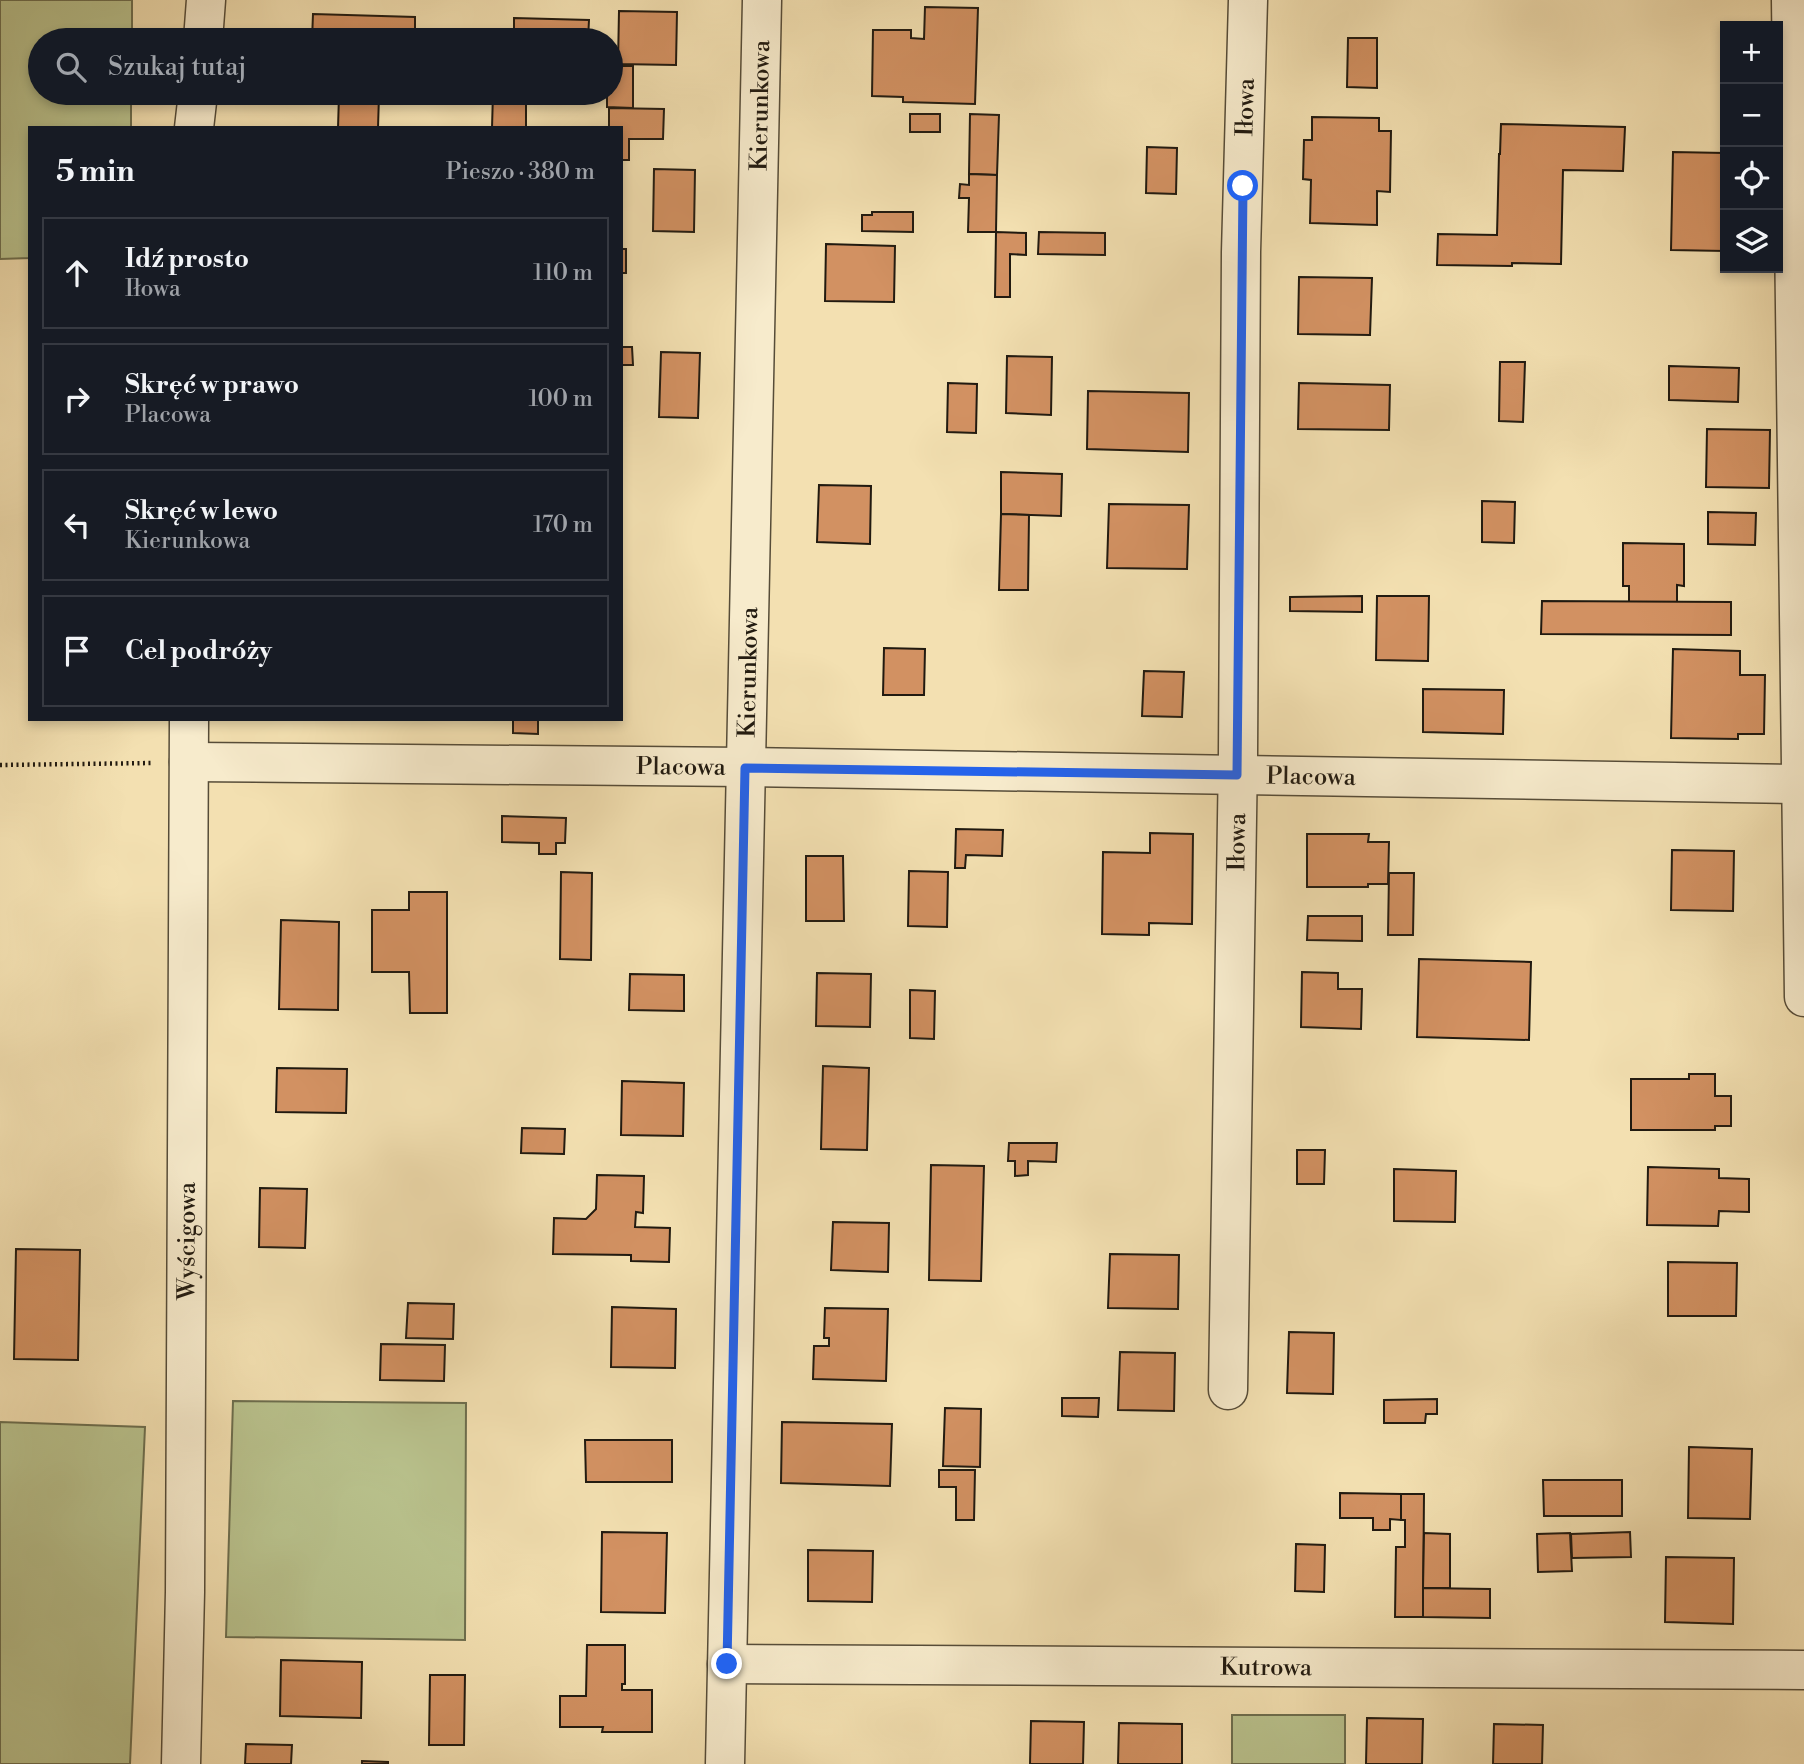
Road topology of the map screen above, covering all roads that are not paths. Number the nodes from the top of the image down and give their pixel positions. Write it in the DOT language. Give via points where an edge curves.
graph roads {
  1 [pos="206,0"];
  2 [pos="761,0"];
  3 [pos="1248,0"];
  4 [pos="1791,0"];
  5 [pos="203,28"];
  6 [pos="197,105"];
  7 [pos="194,126"];
  8 [pos="1802,590"];
  9 [pos="189,721"];
  10 [pos="189,762"];
  11 [pos="745,768"];
  12 [pos="1237,775"];
  13 [pos="1801,784"];
  14 [pos="1804,998"];
  15 [pos="1228,1390"];
  16 [pos="727,1664"];
  17 [pos="1804,1670"];
  18 [pos="181,1764"];
  19 [pos="725,1764"];
  1 -- 5 [label="street"];
  2 -- 11 [label="street, Kierunkowa"];
  3 -- 12 [label="street, Iłowa"];
  4 -- 8 [label="street"];
  6 -- 7 [label="street"];
  8 -- 13 [label="street"];
  9 -- 10 [label="street, Wyścigowa"];
  10 -- 11 [label="street, Placowa"];
  10 -- 18 [label="street, Wyścigowa"];
  11 -- 12 [label="street, Placowa"];
  11 -- 16 [label="street, Kierunkowa"];
  12 -- 13 [label="street, Placowa"];
  12 -- 15 [label="street, Iłowa"];
  13 -- 14 [label="street"];
  16 -- 17 [label="street, Kutrowa"];
  16 -- 19 [label="street, Kierunkowa"];
}
